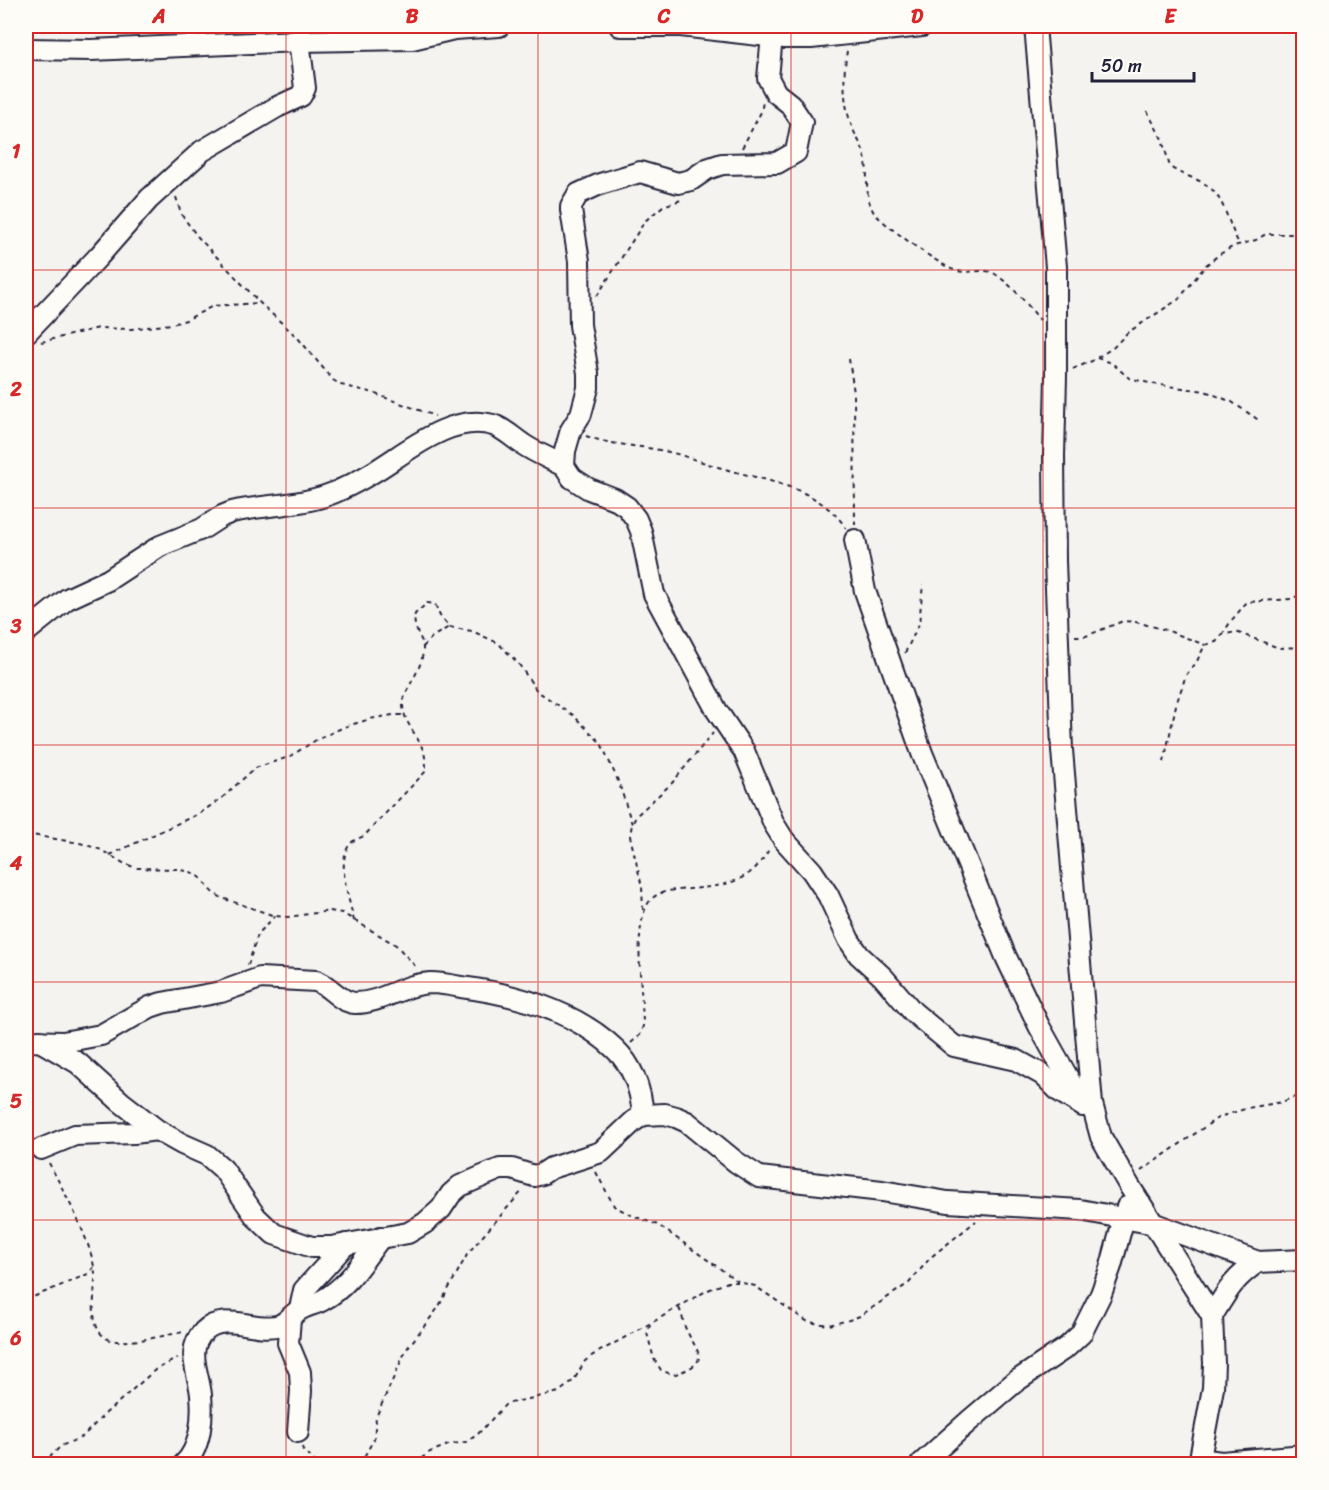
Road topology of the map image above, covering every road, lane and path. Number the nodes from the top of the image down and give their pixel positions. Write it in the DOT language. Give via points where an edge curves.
graph roads {
  1 [pos="499,26"];
  2 [pos="620,26"];
  3 [pos="922,26"];
  4 [pos="1035,26"];
  5 [pos="837,31"];
  6 [pos="772,36"];
  7 [pos="299,41"];
  8 [pos="26,49"];
  9 [pos="1147,111"];
  10 [pos="171,179"];
  11 [pos="1304,231"];
  12 [pos="1240,245"];
  13 [pos="260,303"];
  14 [pos="1057,336"];
  15 [pos="33,338"];
  16 [pos="1097,358"];
  17 [pos="849,359"];
  18 [pos="1056,376"];
  19 [pos="444,418"];
  20 [pos="1260,421"];
  21 [pos="571,430"];
  22 [pos="564,466"];
  23 [pos="855,540"];
  24 [pos="923,584"];
  25 [pos="1299,595"];
  26 [pos="449,627"];
  27 [pos="26,632"];
  28 [pos="1222,634"];
  29 [pos="1058,636"];
  30 [pos="1205,645"];
  31 [pos="423,647"];
  32 [pos="1304,647"];
  33 [pos="894,675"];
  34 [pos="406,715"];
  35 [pos="722,719"];
  36 [pos="1164,762"];
  37 [pos="774,824"];
  38 [pos="632,825"];
  39 [pos="26,834"];
  40 [pos="110,855"];
  41 [pos="644,913"];
  42 [pos="275,916"];
  43 [pos="354,921"];
  44 [pos="432,983"];
  45 [pos="241,984"];
  46 [pos="33,1041"];
  47 [pos="616,1050"];
  48 [pos="1304,1094"];
  49 [pos="1083,1106"];
  50 [pos="644,1114"];
  51 [pos="1097,1121"];
  52 [pos="157,1130"];
  53 [pos="41,1149"];
  54 [pos="583,1157"];
  55 [pos="534,1176"];
  56 [pos="1128,1184"];
  57 [pos="998,1205"];
  58 [pos="1125,1219"];
  59 [pos="1155,1224"];
  60 [pos="381,1237"];
  61 [pos="346,1244"];
  62 [pos="1304,1260"];
  63 [pos="1258,1262"];
  64 [pos="94,1267"];
  65 [pos="739,1282"];
  66 [pos="26,1300"];
  67 [pos="679,1308"];
  68 [pos="295,1314"];
  69 [pos="1212,1316"];
  70 [pos="651,1323"];
  71 [pos="200,1337"];
  72 [pos="298,1432"];
  73 [pos="1304,1455"];
  74 [pos="1199,1462"];
  75 [pos="43,1464"];
  76 [pos="184,1464"];
  77 [pos="317,1464"];
  78 [pos="360,1464"];
  79 [pos="414,1464"];
  80 [pos="921,1464"];
  81 [pos="1152,1464"];
  1 -- 7 [label="street" via="454,29 412,39"];
  2 -- 6 [label="street" via="681,26"];
  3 -- 5 [label="street"];
  4 -- 14 [label="street" via="1053,218"];
  5 -- 6 [label="street" via="811,38"];
  5 -- 14 [label="path" via="851,125 865,153 865,179 876,216 953,270 993,273"];
  6 -- 21 [label="street" via="768,78 802,122 796,152 777,163 722,164 678,183 640,172 623,176 578,194 571,206 580,325 588,373 581,414"];
  7 -- 8 [label="street"];
  7 -- 10 [label="street" via="306,88 301,96 220,138"];
  9 -- 12 [label="path" via="1162,139 1170,166 1208,185 1216,194"];
  10 -- 13 [label="path" via="188,225"];
  10 -- 15 [label="street" via="99,256"];
  11 -- 12 [label="path" via="1266,234"];
  12 -- 16 [label="path" via="1206,265 1179,299"];
  13 -- 15 [label="path" via="213,306 172,324 99,328"];
  13 -- 19 [label="path" via="341,385"];
  14 -- 18 [label="street"];
  16 -- 18 [label="path"];
  16 -- 20 [label="path" via="1112,363 1129,378 1205,391 1232,402"];
  17 -- 23 [label="path" via="854,393"];
  18 -- 29 [label="street"];
  21 -- 22 [label="street"];
  21 -- 23 [label="path" via="600,441 660,450 782,483 822,502"];
  22 -- 27 [label="street" via="491,424 473,423 450,429 423,440 337,491 222,516 67,599"];
  22 -- 35 [label="street" via="572,478 615,499 636,519 654,594"];
  23 -- 33 [label="street" via="865,591"];
  24 -- 33 [label="path" via="919,624"];
  25 -- 28 [label="path" via="1292,599 1247,602"];
  26 -- 31 [label="path"];
  26 -- 31 [label="path" via="435,604 427,603 415,614 413,625"];
  26 -- 38 [label="path" via="472,631 498,644 518,663 537,691 573,715 601,743"];
  28 -- 30 [label="path" via="1216,642"];
  28 -- 32 [label="path" via="1236,632 1279,648"];
  29 -- 30 [label="path" via="1086,636 1123,621 1166,630"];
  29 -- 51 [label="street" via="1062,750 1081,993"];
  30 -- 36 [label="path" via="1186,675"];
  31 -- 34 [label="path" via="418,674 406,691"];
  33 -- 49 [label="street" via="1006,957"];
  34 -- 40 [label="path" via="344,727 289,757 255,768 200,813"];
  34 -- 43 [label="path" via="425,757 426,771 364,836 351,843 344,860"];
  35 -- 37 [label="street" via="744,751"];
  35 -- 38 [label="path" via="672,783 649,802"];
  37 -- 41 [label="path" via="765,857 748,876 736,883 658,893"];
  37 -- 49 [label="street" via="828,895 859,955 884,977 913,1012 954,1046 1016,1060"];
  38 -- 41 [label="path" via="630,836"];
  39 -- 40 [label="path" via="80,843"];
  40 -- 42 [label="path" via="137,868 191,872 222,898"];
  41 -- 47 [label="path" via="640,950 643,1026 640,1035"];
  42 -- 43 [label="path" via="330,911"];
  42 -- 45 [label="path" via="258,934"];
  43 -- 44 [label="path" via="396,945"];
  44 -- 45 [label="street" via="356,1003 346,1001 316,981 265,978"];
  44 -- 47 [label="street" via="483,990 554,1011 575,1020"];
  45 -- 46 [label="street" via="150,1007 101,1035 63,1042"];
  46 -- 52 [label="street" via="78,1063"];
  47 -- 50 [label="street" via="638,1087"];
  48 -- 56 [label="path" via="1219,1117"];
  49 -- 51 [label="street"];
  50 -- 54 [label="street" via="601,1152"];
  50 -- 57 [label="street" via="665,1114 687,1122 759,1178"];
  51 -- 56 [label="street" via="1101,1137"];
  52 -- 53 [label="street" via="75,1134"];
  52 -- 61 [label="street" via="207,1155 223,1169 256,1217 274,1233 312,1247"];
  53 -- 64 [label="path" via="69,1200"];
  54 -- 55 [label="street"];
  54 -- 65 [label="path" via="597,1173 614,1206 658,1225"];
  55 -- 60 [label="street" via="500,1169 460,1186 441,1209 408,1233"];
  55 -- 78 [label="path" via="468,1253 438,1308 406,1350 376,1417 374,1438"];
  56 -- 58 [label="street"];
  56 -- 59 [label="street"];
  57 -- 58 [label="street" via="1080,1210"];
  57 -- 65 [label="path" via="931,1257 909,1283 849,1320 829,1325 808,1322 755,1286"];
  58 -- 59 [label="street"];
  58 -- 80 [label="street" via="1101,1294 1081,1334 1015,1382"];
  59 -- 63 [label="street"];
  59 -- 69 [label="street"];
  60 -- 61 [label="street"];
  60 -- 68 [label="street" via="349,1281"];
  61 -- 68 [label="street" via="304,1290"];
  62 -- 63 [label="street"];
  63 -- 69 [label="street" via="1229,1287"];
  64 -- 66 [label="path" via="88,1274"];
  64 -- 71 [label="path" via="96,1327 105,1338 119,1343 186,1332"];
  65 -- 67 [label="path" via="708,1290"];
  67 -- 70 [label="path"];
  67 -- 70 [label="path" via="699,1350 699,1359 685,1371 673,1375 661,1370 648,1340"];
  68 -- 71 [label="street" via="278,1326 218,1324"];
  68 -- 72 [label="street" via="288,1343 300,1372"];
  69 -- 74 [label="street" via="1213,1388"];
  70 -- 79 [label="path" via="593,1355 559,1392 506,1404 477,1435 430,1452"];
  71 -- 75 [label="path" via="176,1360 155,1370 82,1437 61,1446"];
  71 -- 76 [label="street" via="194,1365 201,1394 201,1422 197,1441"];
  72 -- 77 [label="path" via="303,1450"];
  73 -- 74 [label="street"];
  74 -- 81 [label="path"];
}
